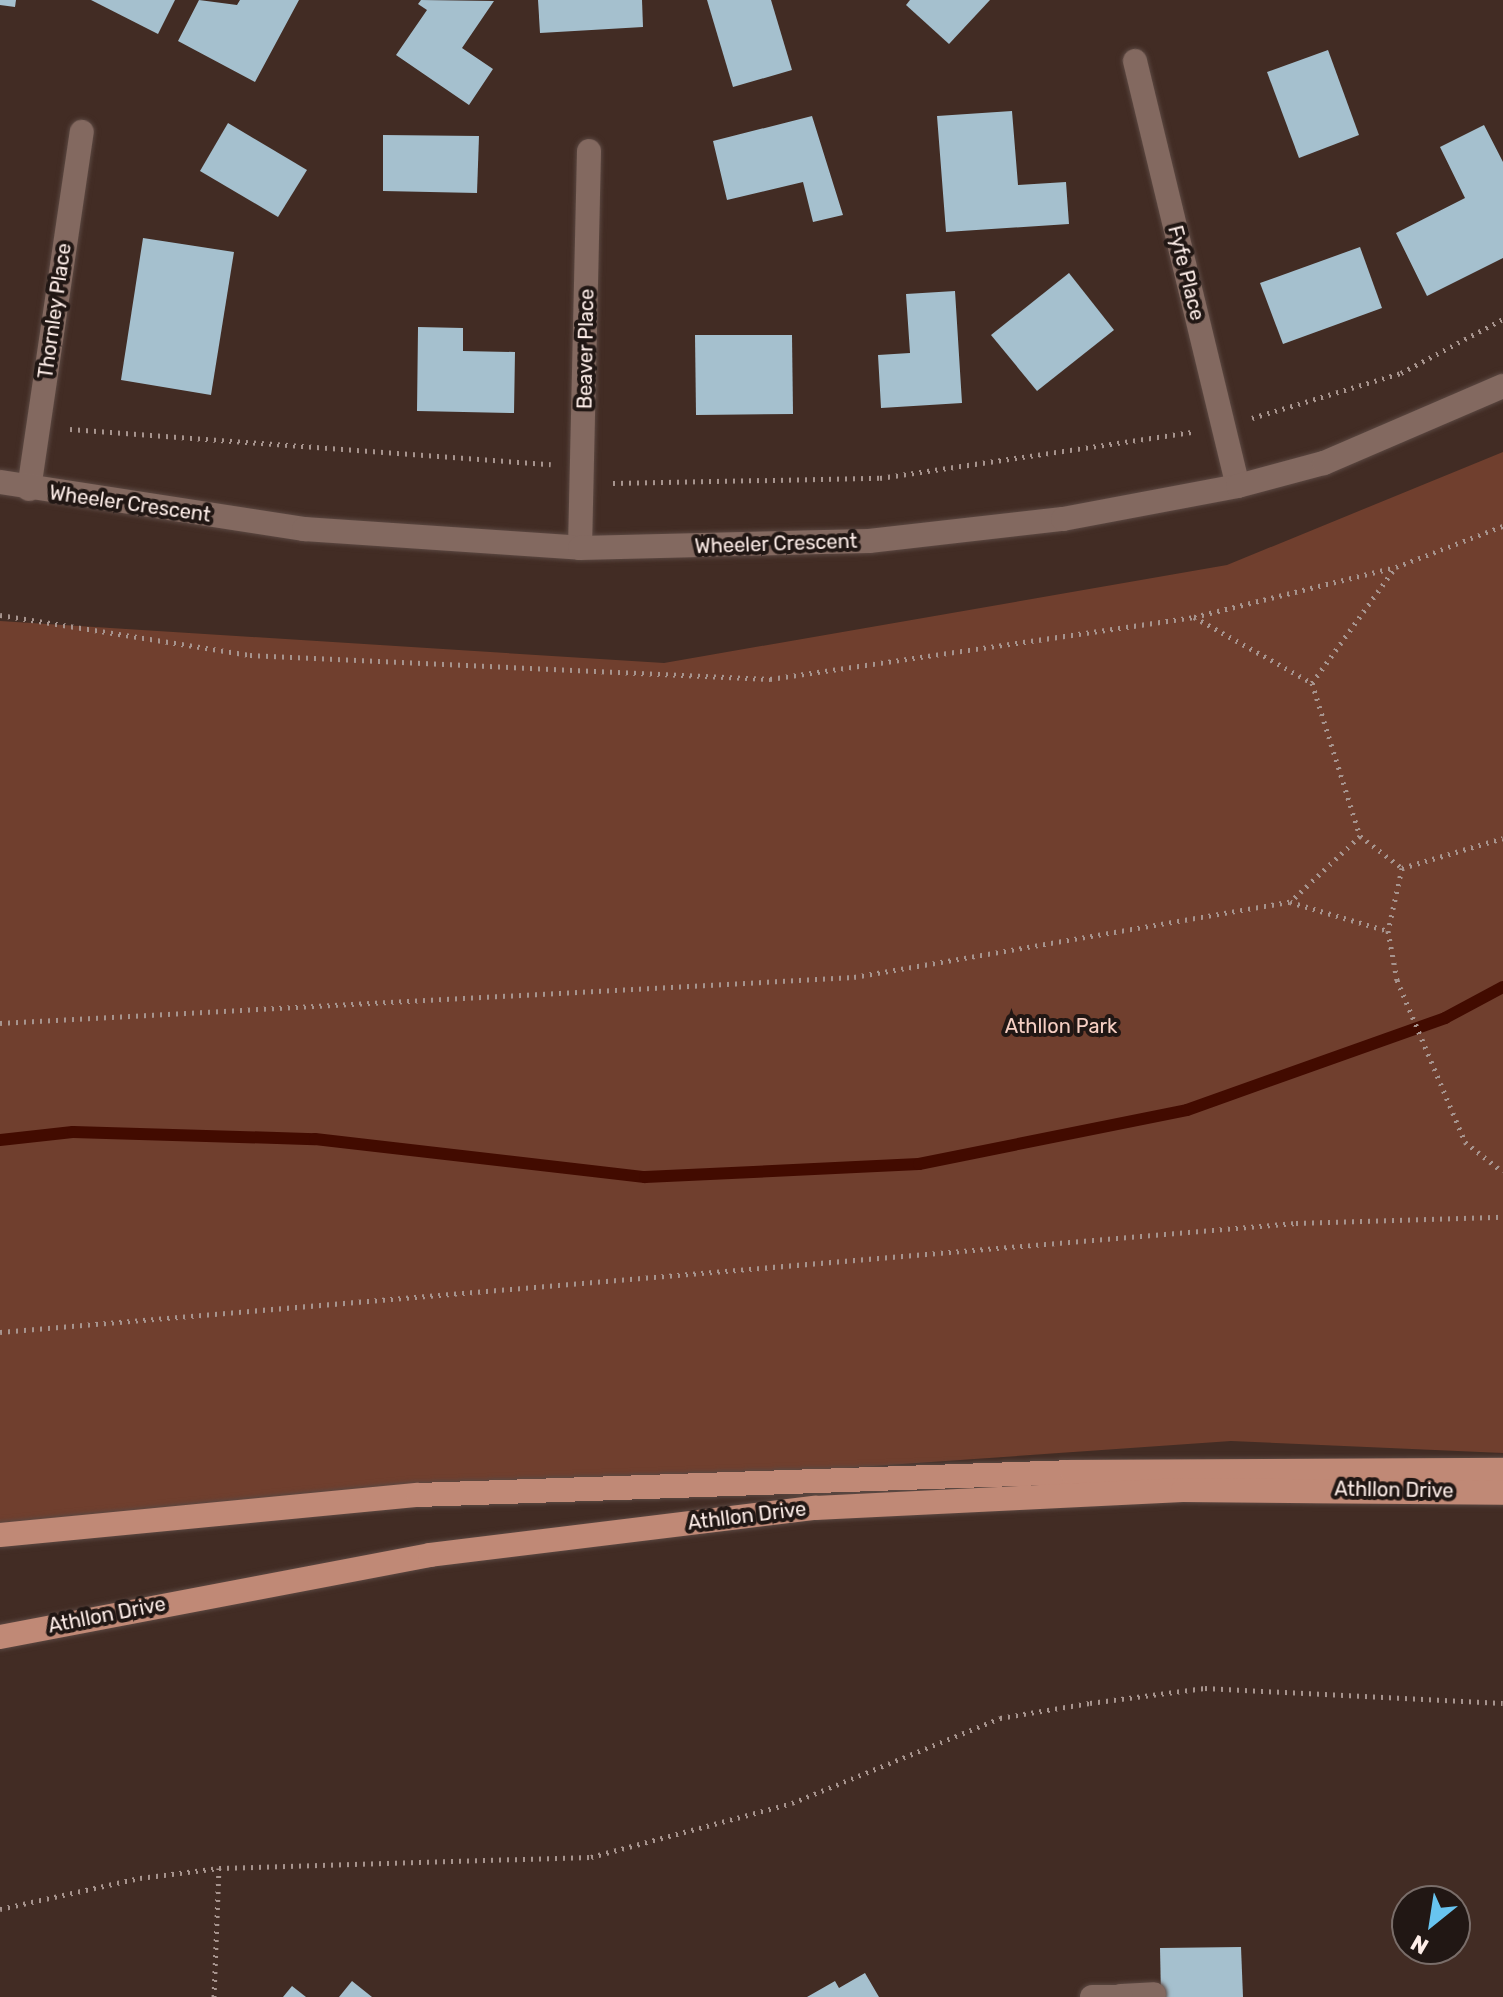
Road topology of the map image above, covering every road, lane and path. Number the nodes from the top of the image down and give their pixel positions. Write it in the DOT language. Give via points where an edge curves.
graph roads {
  1 [pos="1135,61"];
  2 [pos="82,132"];
  3 [pos="589,151"];
  4 [pos="1503,319"];
  5 [pos="1503,386"];
  6 [pos="1244,421"];
  7 [pos="57,428"];
  8 [pos="1204,430"];
  9 [pos="558,465"];
  10 [pos="0,482"];
  11 [pos="605,483"];
  12 [pos="1238,486"];
  13 [pos="0,488"];
  14 [pos="29,489"];
  15 [pos="1503,526"];
  16 [pos="580,548"];
  17 [pos="1396,567"];
  18 [pos="0,615"];
  19 [pos="1194,617"];
  20 [pos="1312,683"];
  21 [pos="1360,836"];
  22 [pos="1503,838"];
  23 [pos="1402,868"];
  24 [pos="1290,902"];
  25 [pos="1388,931"];
  26 [pos="0,1023"];
  27 [pos="1503,1172"];
  28 [pos="1503,1217"];
  29 [pos="0,1332"];
  30 [pos="1503,1470"];
  31 [pos="1503,1493"];
  32 [pos="0,1535"];
  33 [pos="0,1637"];
  34 [pos="1503,1703"];
  35 [pos="219,1868"];
  36 [pos="0,1909"];
  37 [pos="1154,1994"];
  38 [pos="1121,1996"];
  39 [pos="214,1997"];
  40 [pos="1092,1997"];
  1 -- 12 [label="street, Fyfe Place"];
  2 -- 14 [label="street, Thornley Place"];
  3 -- 16 [label="street, Beaver Place"];
  4 -- 6 [label="path" via="1401,373"];
  5 -- 12 [label="street, Wheeler Crescent" via="1324,463"];
  7 -- 9 [label="path"];
  8 -- 11 [label="path" via="880,478"];
  10 -- 14 [label="street, Wheeler Crescent"];
  12 -- 16 [label="street, Wheeler Crescent" via="1063,519 869,541"];
  13 -- 14 [label="street, Wheeler Crescent"];
  14 -- 16 [label="street, Wheeler Crescent" via="304,529"];
  15 -- 17 [label="path"];
  17 -- 19 [label="path"];
  17 -- 20 [label="path"];
  18 -- 19 [label="path" via="250,655 770,679"];
  19 -- 20 [label="path"];
  20 -- 21 [label="path"];
  21 -- 23 [label="path"];
  21 -- 24 [label="path"];
  22 -- 23 [label="path"];
  23 -- 25 [label="path"];
  24 -- 25 [label="path"];
  24 -- 26 [label="path" via="854,977"];
  25 -- 27 [label="path" via="1397,980 1465,1142"];
  28 -- 29 [label="path" via="1280,1224"];
  30 -- 32 [label="main road, Athllon Drive" via="1087,1472 418,1495"];
  31 -- 33 [label="main road, Athllon Drive" via="1183,1490 815,1508 430,1555"];
  34 -- 35 [label="path" via="1205,1688 1000,1718 792,1803 591,1857"];
  35 -- 36 [label="path" via="140,1878"];
  35 -- 39 [label="path"];
  37 -- 38 [label="street"];
  38 -- 40 [label="street"];
}
